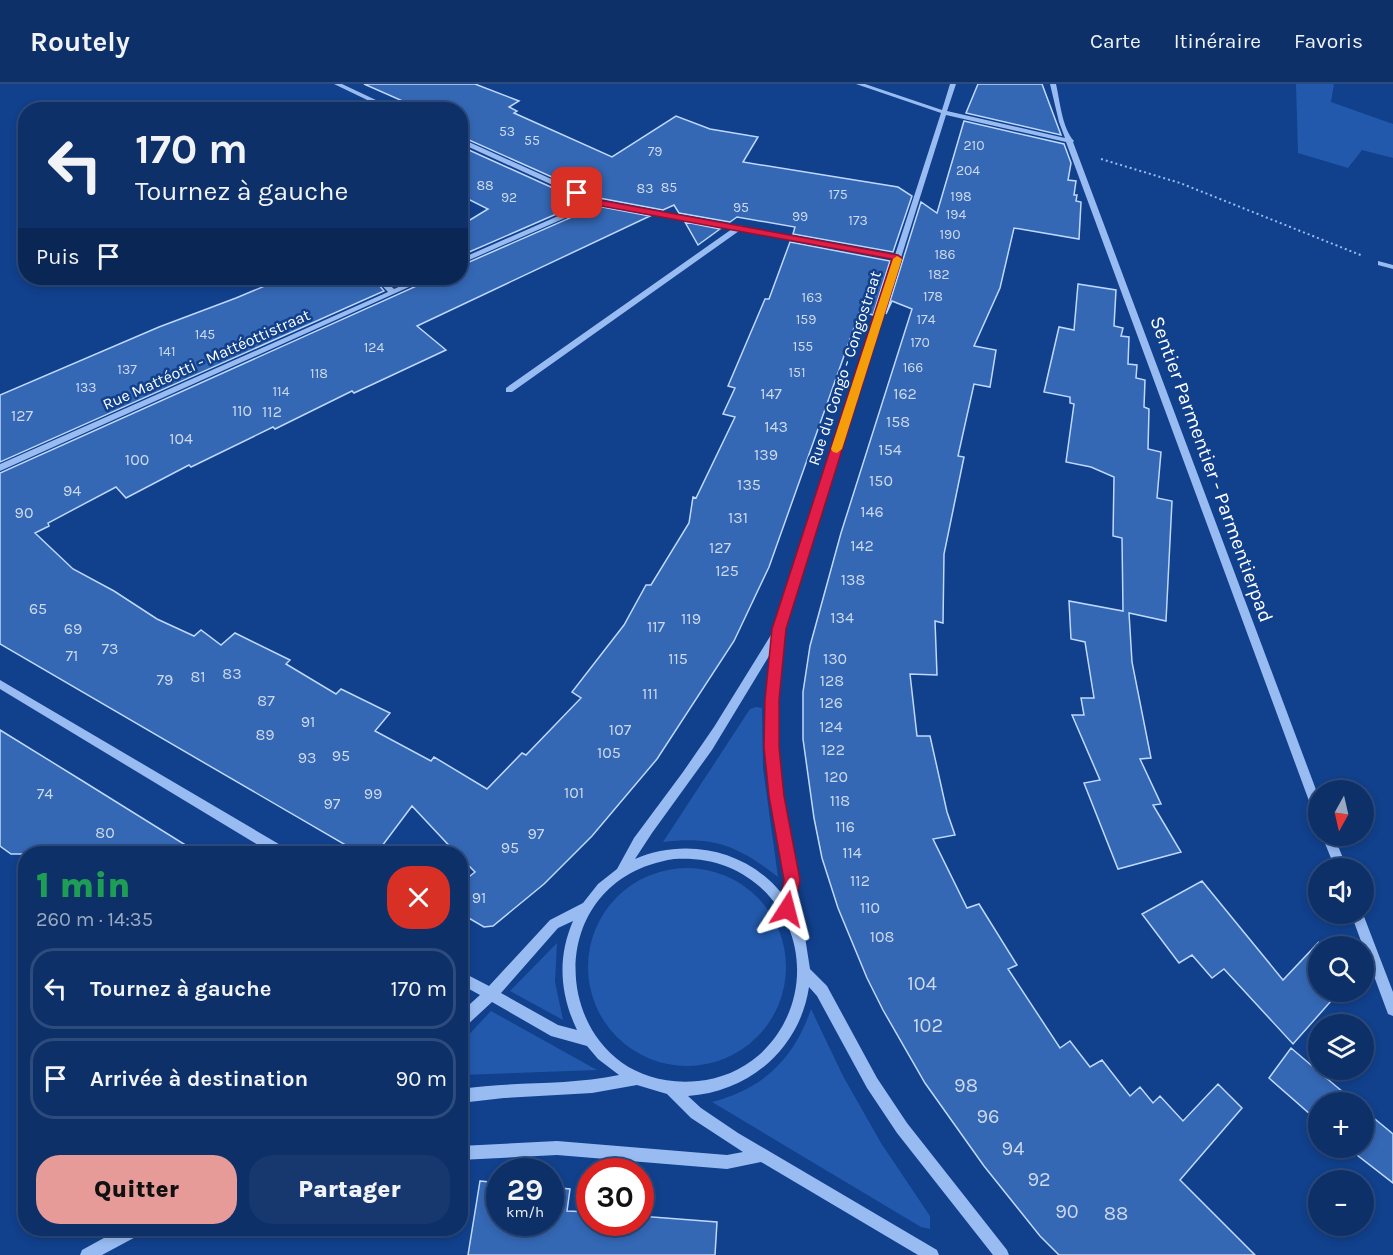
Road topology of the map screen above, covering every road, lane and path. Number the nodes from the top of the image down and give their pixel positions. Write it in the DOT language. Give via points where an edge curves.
graph roads {
  1 [pos="337,84"];
  2 [pos="859,84"];
  3 [pos="953,84"];
  4 [pos="1053,84"];
  5 [pos="376,102"];
  6 [pos="943,111"];
  7 [pos="468,144"];
  8 [pos="1073,146"];
  9 [pos="596,202"];
  10 [pos="740,227"];
  11 [pos="468,258"];
  12 [pos="898,258"];
  13 [pos="1381,263"];
  14 [pos="1393,267"];
  15 [pos="386,285"];
  16 [pos="409,285"];
  17 [pos="393,292"];
  18 [pos="509,390"];
  19 [pos="0,468"];
  20 [pos="779,629"];
  21 [pos="0,684"];
  22 [pos="1308,783"];
  23 [pos="272,846"];
  24 [pos="622,872"];
  25 [pos="587,908"];
  26 [pos="787,909"];
  27 [pos="1361,924"];
  28 [pos="804,972"];
  29 [pos="468,982"];
  30 [pos="490,995"];
  31 [pos="1393,1009"];
  32 [pos="468,1015"];
  33 [pos="589,1040"];
  34 [pos="635,1079"];
  35 [pos="672,1089"];
  36 [pos="468,1095"];
  37 [pos="468,1153"];
  38 [pos="763,1155"];
  39 [pos="123,1236"];
  40 [pos="87,1255"];
  41 [pos="932,1255"];
  42 [pos="1002,1255"];
  1 -- 5 [label="street"];
  2 -- 6 [label="street"];
  3 -- 6 [label="street, Rue du Congo - Congostraat"];
  4 -- 8 [label="street, Sentier Parmentier - Parmentierpad" via="1062,122"];
  6 -- 8 [label="street"];
  6 -- 12 [label="street, Rue du Congo - Congostraat"];
  7 -- 9 [label="street"];
  8 -- 13 [label="path" via="1180,183"];
  8 -- 22 [label="street, Sentier Parmentier - Parmentierpad"];
  9 -- 10 [label="street"];
  9 -- 11 [label="street"];
  10 -- 12 [label="street"];
  10 -- 18 [label="street"];
  12 -- 20 [label="street, Rue du Congo - Congostraat"];
  13 -- 14 [label="street"];
  15 -- 17 [label="street"];
  16 -- 17 [label="street, Rue Mattéotti - Mattéottistraat"];
  17 -- 19 [label="street, Rue Mattéotti - Mattéottistraat"];
  20 -- 24 [label="street, Rue du Congo - Congostraat" via="736,703 635,845"];
  20 -- 26 [label="street, Rue du Congo - Congostraat" via="772,747 792,880"];
  21 -- 23 [label="street"];
  24 -- 25 [label="street" via="600,890"];
  24 -- 26 [label="street" via="672,854 715,856 740,866 763,882"];
  25 -- 30 [label="street" via="554,924"];
  25 -- 33 [label="street" via="575,933 568,962 574,1011"];
  26 -- 28 [label="street" via="802,950"];
  27 -- 31 [label="street"];
  28 -- 35 [label="street" via="801,996 791,1023 772,1052 754,1068 727,1082 697,1089"];
  28 -- 42 [label="street" via="822,991 872,1083 902,1128"];
  29 -- 30 [label="street"];
  30 -- 32 [label="street"];
  30 -- 33 [label="street" via="556,1031"];
  33 -- 34 [label="street" via="614,1066"];
  34 -- 35 [label="street"];
  34 -- 36 [label="street"];
  35 -- 38 [label="street" via="696,1113"];
  37 -- 38 [label="street" via="557,1148 727,1162"];
  38 -- 41 [label="street"];
  39 -- 40 [label="street"];
}
